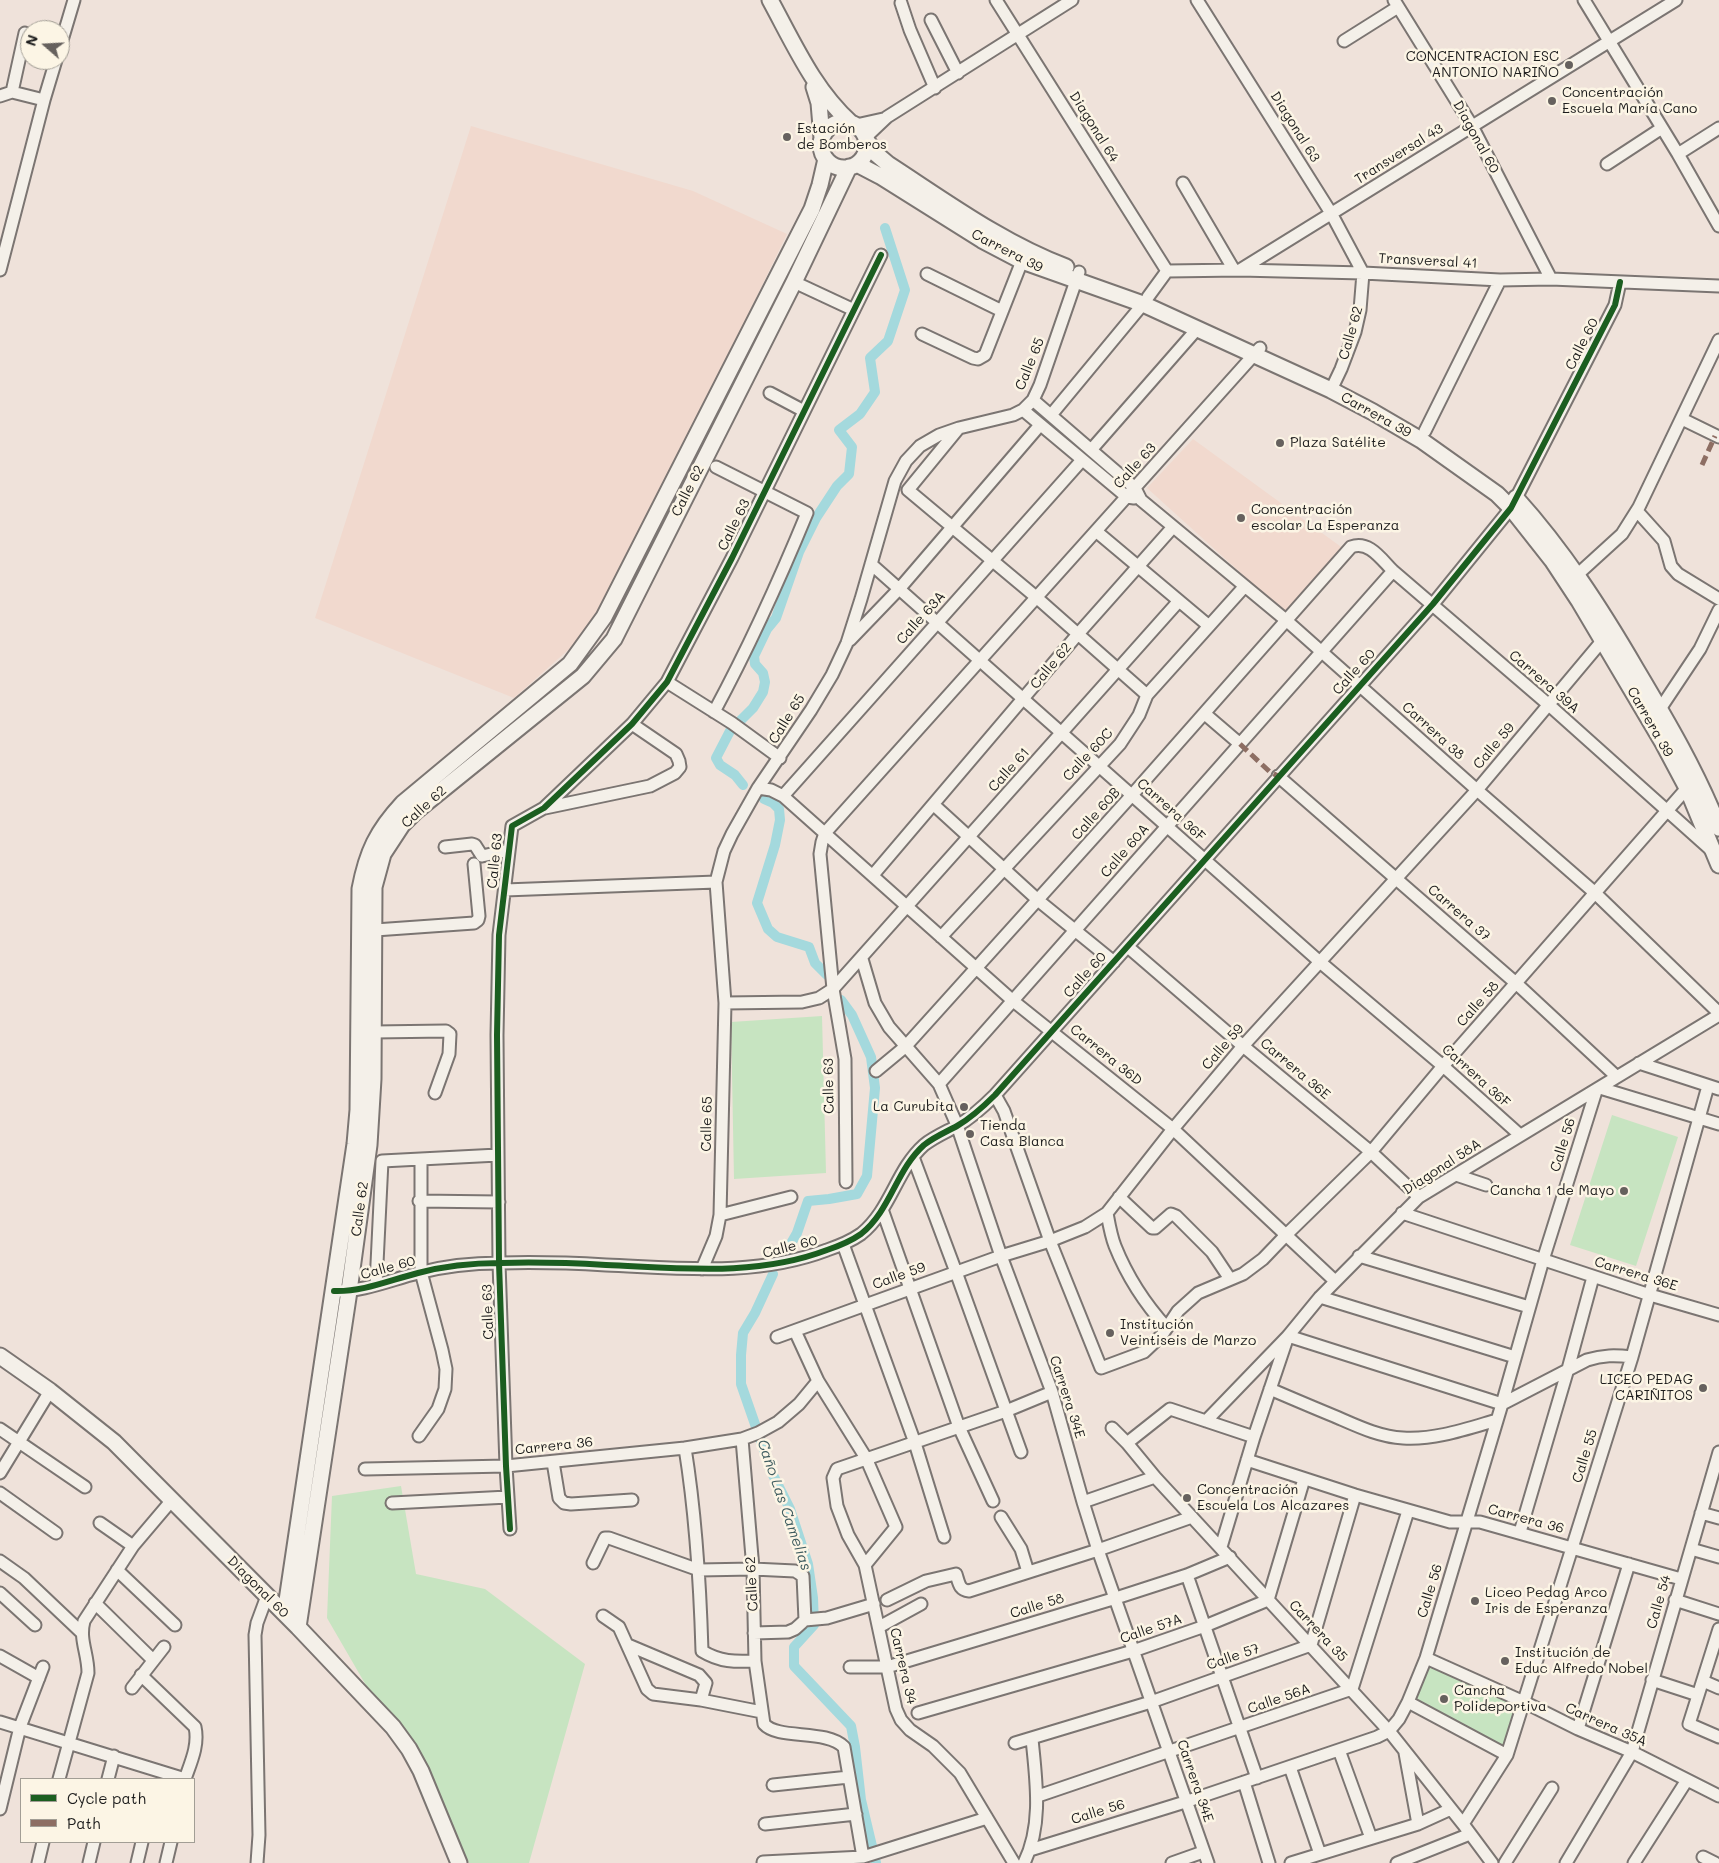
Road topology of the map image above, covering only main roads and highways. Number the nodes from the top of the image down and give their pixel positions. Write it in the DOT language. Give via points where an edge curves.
graph roads {
  1 [pos="770,0"];
  2 [pos="810,74"];
  3 [pos="860,132"];
  4 [pos="822,138"];
  5 [pos="826,159"];
  6 [pos="853,165"];
  7 [pos="1078,276"];
  8 [pos="1146,301"];
  9 [pos="1258,352"];
  10 [pos="1333,386"];
  11 [pos="1514,503"];
  12 [pos="1719,828"];
  13 [pos="1716,859"];
  14 [pos="0,1356"];
  15 [pos="286,1614"];
  16 [pos="298,1627"];
  17 [pos="459,1863"];
  1 -- 2 [label="main road"];
  2 -- 3 [label="main road, Carrera 39" via="833,105"];
  2 -- 4 [label="main road" via="819,103"];
  3 -- 4 [label="main road" via="845,122 833,124"];
  3 -- 6 [label="main road" via="865,154"];
  3 -- 7 [label="main road, Carrera 39" via="875,153 888,164 988,229"];
  4 -- 5 [label="main road"];
  5 -- 6 [label="main road" via="836,166"];
  5 -- 15 [label="main road, Calle 62" via="812,209 604,617 570,664 403,803 371,847 360,889 356,1144"];
  6 -- 7 [label="main road, Carrera 39" via="880,176 982,240 1022,261"];
  6 -- 16 [label="main road, Calle 62" via="614,639 583,676 416,811 402,825 383,854 374,887 374,1032 369,1145"];
  7 -- 8 [label="main road, Carrera 39" via="1111,292"];
  8 -- 9 [label="main road, Carrera 39"];
  8 -- 9 [label="main road, Carrera 39" via="1197,329"];
  9 -- 10 [label="main road, Carrera 39"];
  10 -- 11 [label="main road, Carrera 39"];
  10 -- 11 [label="main road, Carrera 39" via="1425,431 1490,475"];
  11 -- 12 [label="main road, Carrera 39" via="1576,575 1610,626 1660,708"];
  11 -- 13 [label="main road, Carrera 39" via="1663,743 1687,788"];
  14 -- 15 [label="main road, Diagonal 60" via="114,1442"];
  15 -- 16 [label="main road, Diagonal 60"];
  16 -- 17 [label="main road, Diagonal 60" via="393,1726 409,1749"];
}
